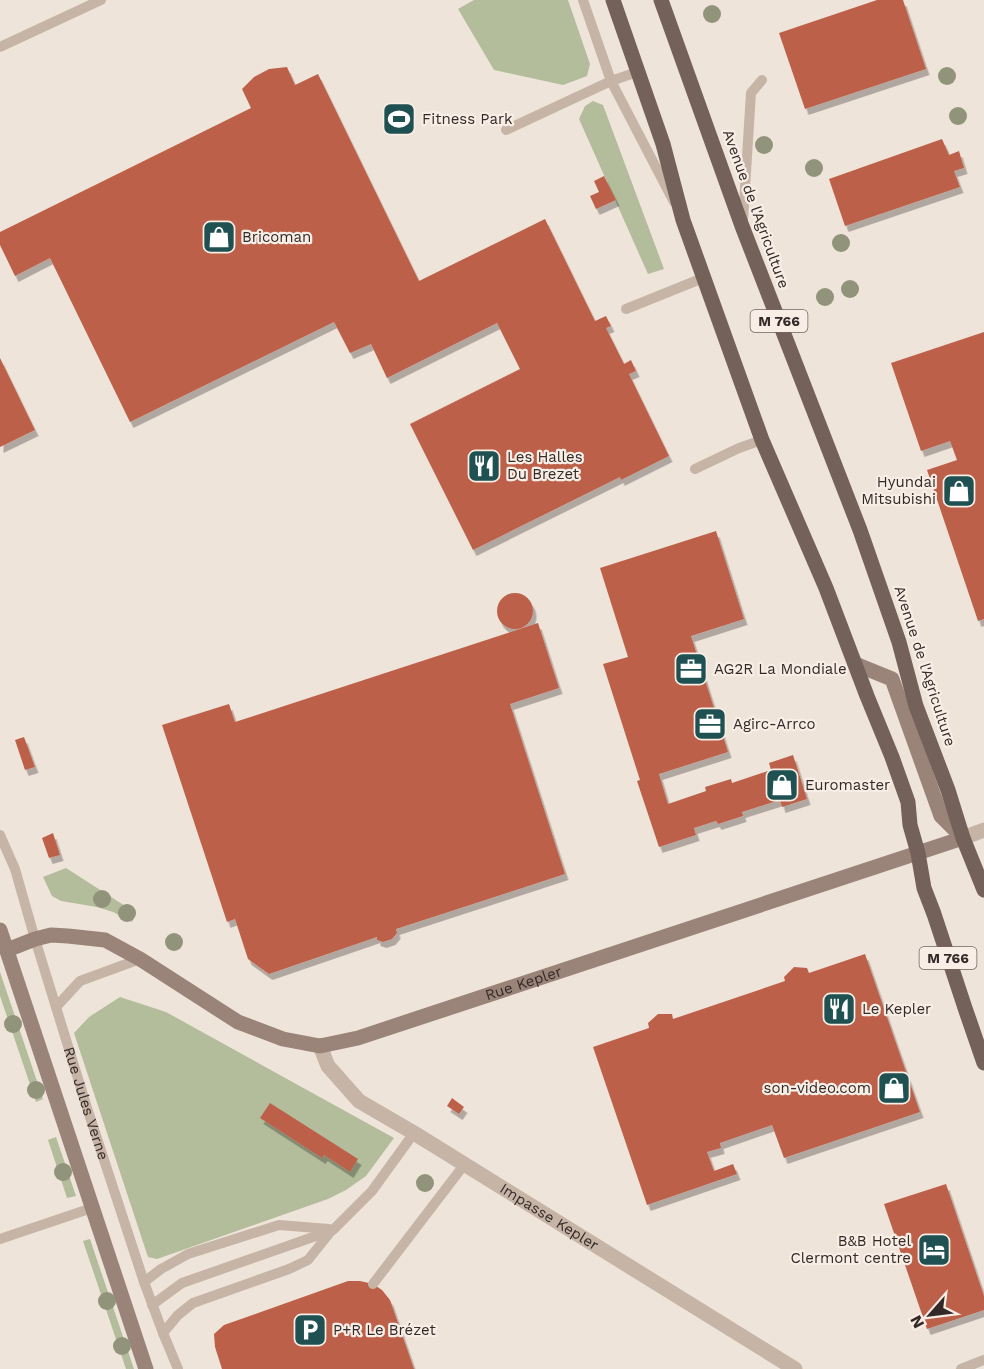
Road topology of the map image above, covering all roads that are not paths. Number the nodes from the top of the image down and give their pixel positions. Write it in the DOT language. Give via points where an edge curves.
graph roads {
  1 [pos="101,0"];
  2 [pos="583,0"];
  3 [pos="613,0"];
  4 [pos="661,0"];
  5 [pos="0,47"];
  6 [pos="637,72"];
  7 [pos="762,80"];
  8 [pos="611,81"];
  9 [pos="506,130"];
  10 [pos="683,220"];
  11 [pos="742,226"];
  12 [pos="703,278"];
  13 [pos="626,309"];
  14 [pos="762,440"];
  15 [pos="695,468"];
  16 [pos="855,664"];
  17 [pos="984,830"];
  18 [pos="0,835"];
  19 [pos="963,838"];
  20 [pos="918,853"];
  21 [pos="984,890"];
  22 [pos="0,930"];
  23 [pos="34,939"];
  24 [pos="7,950"];
  25 [pos="140,959"];
  26 [pos="56,1007"];
  27 [pos="320,1046"];
  28 [pos="984,1063"];
  29 [pos="414,1133"];
  30 [pos="464,1165"];
  31 [pos="92,1208"];
  32 [pos="333,1230"];
  33 [pos="0,1239"];
  34 [pos="144,1282"];
  35 [pos="373,1284"];
  36 [pos="152,1305"];
  37 [pos="163,1333"];
  38 [pos="984,1360"];
  39 [pos="146,1369"];
  40 [pos="178,1369"];
  41 [pos="795,1369"];
  42 [pos="961,1369"];
  1 -- 5 [label="lane"];
  2 -- 8 [label="lane"];
  3 -- 6 [label="main road, M 766"];
  4 -- 11 [label="main road, Avenue de l'Agriculture / M 766"];
  6 -- 8 [label="lane"];
  6 -- 10 [label="main road, M 766" via="663,144"];
  7 -- 11 [label="lane" via="751,93"];
  8 -- 9 [label="lane"];
  8 -- 10 [label="lane"];
  10 -- 12 [label="main road, M 766"];
  11 -- 19 [label="main road, Avenue de l'Agriculture / M 766" via="860,530"];
  12 -- 13 [label="lane"];
  12 -- 14 [label="main road, M 766"];
  14 -- 15 [label="lane"];
  14 -- 16 [label="main road, M 766"];
  16 -- 19 [label="main road, Avenue de l'Agriculture" via="892,679 941,816"];
  16 -- 20 [label="main road, M 766" via="908,802"];
  17 -- 19 [label="street"];
  18 -- 23 [label="lane, Rue Jules Verne" via="15,869"];
  19 -- 20 [label="main road"];
  19 -- 21 [label="main road, Avenue de l'Agriculture / M 766"];
  20 -- 27 [label="main road, Rue Kepler" via="369,1034"];
  20 -- 28 [label="main road, M 766" via="924,888"];
  22 -- 24 [label="main road, Rue Jules Verne"];
  23 -- 24 [label="main road, Rue Kepler"];
  23 -- 25 [label="main road, Rue Kepler" via="51,935 105,940"];
  23 -- 26 [label="lane, Rue Jules Verne"];
  24 -- 31 [label="main road, Rue Jules Verne"];
  25 -- 26 [label="lane" via="80,981"];
  25 -- 27 [label="main road, Rue Kepler" via="238,1022 283,1039"];
  26 -- 34 [label="lane, Rue Jules Verne"];
  27 -- 29 [label="street, Impasse Kepler" via="328,1066 358,1101"];
  29 -- 30 [label="street, Impasse Kepler"];
  29 -- 32 [label="lane" via="372,1191"];
  30 -- 35 [label="lane"];
  30 -- 41 [label="street, Impasse Kepler"];
  31 -- 33 [label="lane"];
  31 -- 39 [label="main road, Rue Jules Verne"];
  32 -- 34 [label="lane" via="279,1225 188,1254"];
  32 -- 36 [label="lane" via="182,1283"];
  32 -- 37 [label="lane" via="308,1260 193,1303"];
  34 -- 36 [label="lane, Rue Jules Verne"];
  36 -- 37 [label="lane, Rue Jules Verne"];
  37 -- 40 [label="lane, Rue Jules Verne"];
  38 -- 42 [label="lane"];
}
